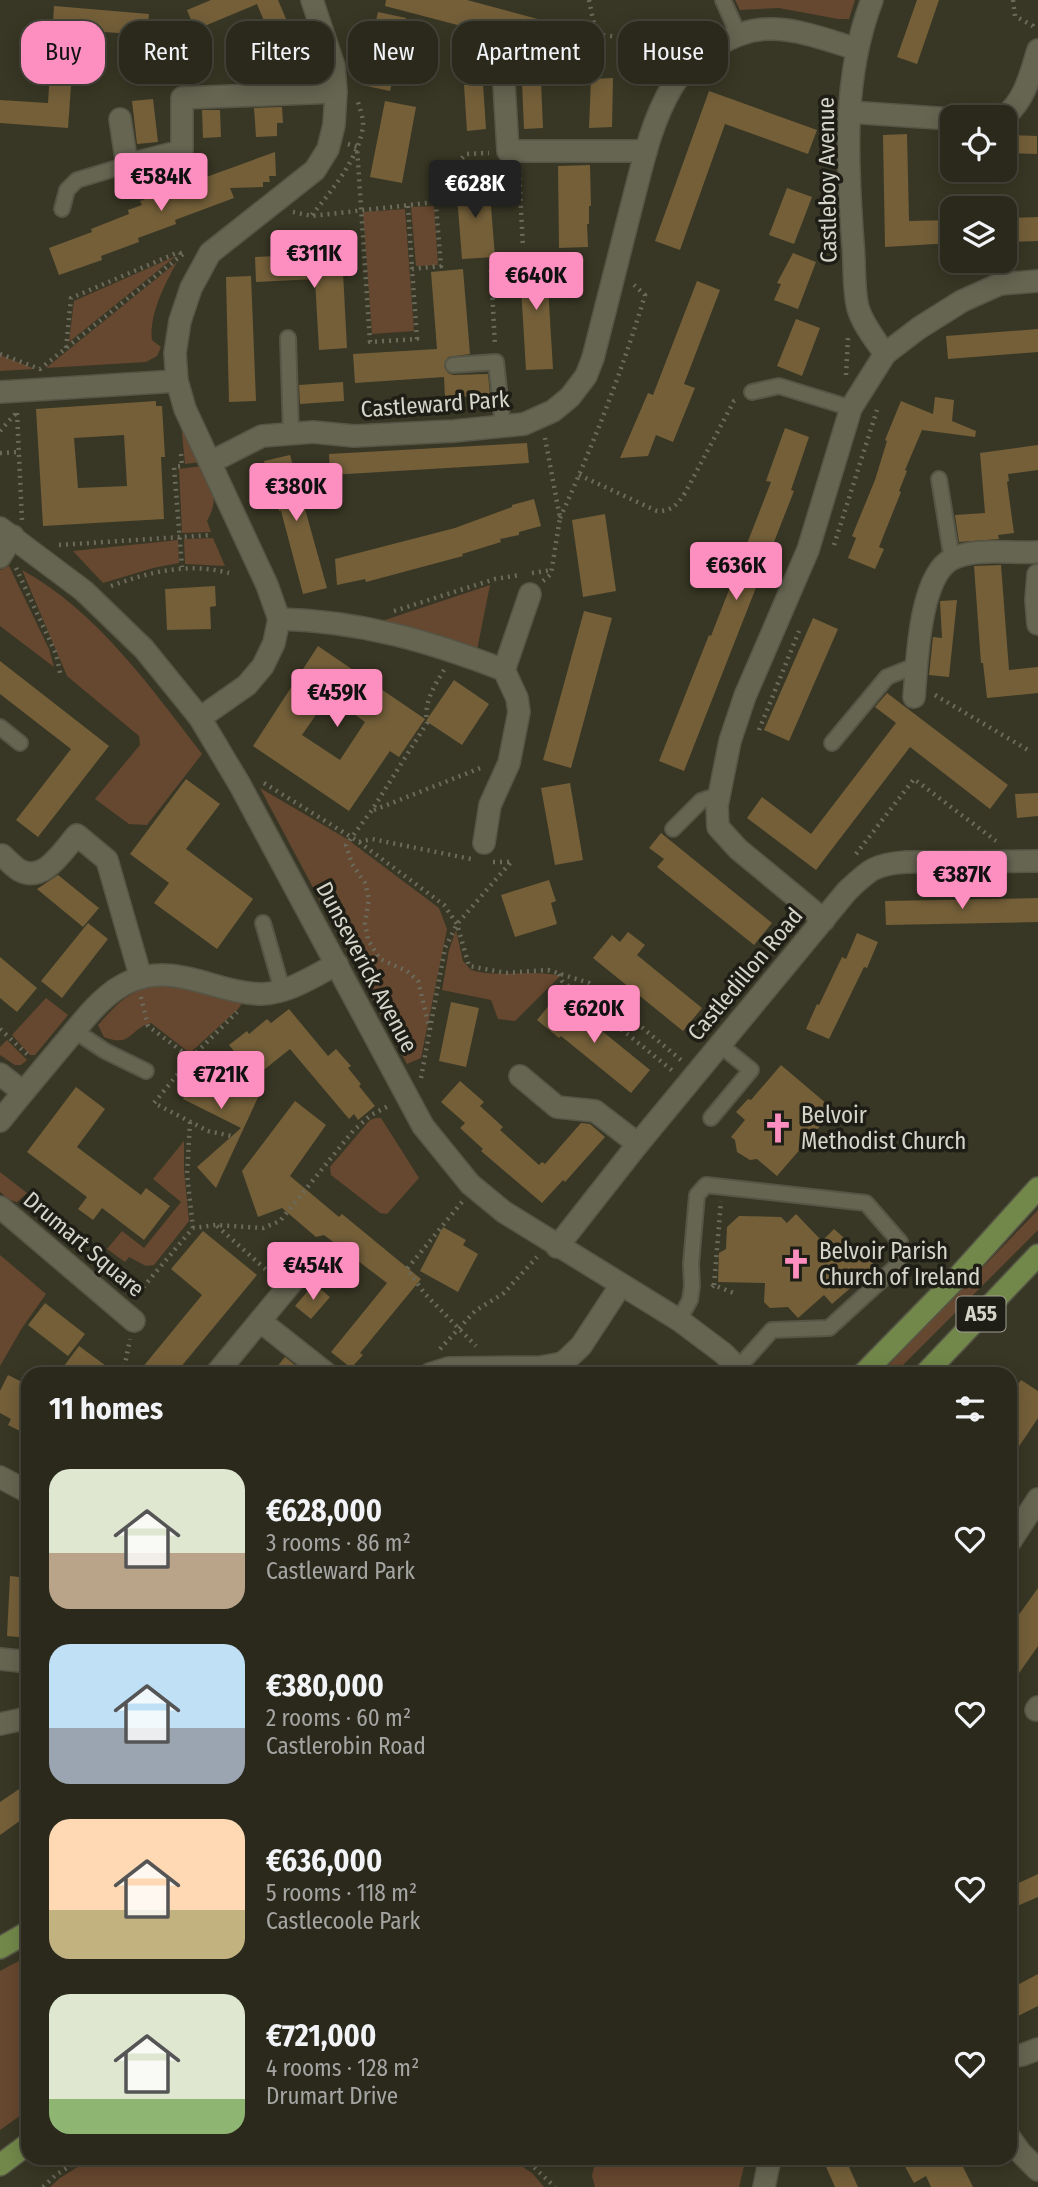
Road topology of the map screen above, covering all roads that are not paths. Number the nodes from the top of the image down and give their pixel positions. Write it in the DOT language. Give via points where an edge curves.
graph roads {
  1 [pos="723,0"];
  2 [pos="872,0"];
  3 [pos="315,1"];
  4 [pos="739,36"];
  5 [pos="1037,43"];
  6 [pos="857,49"];
  7 [pos="505,84"];
  8 [pos="336,92"];
  9 [pos="1017,105"];
  10 [pos="849,112"];
  11 [pos="940,118"];
  12 [pos="120,119"];
  13 [pos="646,151"];
  14 [pos="127,165"];
  15 [pos="62,209"];
  16 [pos="1038,281"];
  17 [pos="288,338"];
  18 [pos="885,354"];
  19 [pos="453,365"];
  20 [pos="177,380"];
  21 [pos="752,392"];
  22 [pos="0,393"];
  23 [pos="844,406"];
  24 [pos="503,426"];
  25 [pos="291,434"];
  26 [pos="211,462"];
  27 [pos="939,479"];
  28 [pos="8,539"];
  29 [pos="1038,552"];
  30 [pos="952,559"];
  31 [pos="1038,575"];
  32 [pos="530,594"];
  33 [pos="279,619"];
  34 [pos="1038,624"];
  35 [pos="504,670"];
  36 [pos="915,682"];
  37 [pos="200,718"];
  38 [pos="0,727"];
  39 [pos="20,743"];
  40 [pos="832,744"];
  41 [pos="718,795"];
  42 [pos="673,829"];
  43 [pos="484,844"];
  44 [pos="2,855"];
  45 [pos="1038,861"];
  46 [pos="824,920"];
  47 [pos="263,923"];
  48 [pos="337,964"];
  49 [pos="138,979"];
  50 [pos="282,989"];
  51 [pos="75,1031"];
  52 [pos="720,1045"];
  53 [pos="146,1071"];
  54 [pos="0,1074"];
  55 [pos="520,1076"];
  56 [pos="23,1092"];
  57 [pos="711,1118"];
  58 [pos="0,1121"];
  59 [pos="638,1144"];
  60 [pos="1038,1188"];
  61 [pos="0,1207"];
  62 [pos="554,1245"];
  63 [pos="1038,1255"];
  64 [pos="292,1282"];
  65 [pos="621,1285"];
  66 [pos="128,1316"];
  67 [pos="679,1320"];
  68 [pos="260,1321"];
  69 [pos="222,1367"];
  70 [pos="318,1367"];
  71 [pos="541,1367"];
  72 [pos="736,1367"];
  73 [pos="744,1367"];
  74 [pos="870,1367"];
  75 [pos="932,1367"];
  76 [pos="0,1477"];
  77 [pos="21,1488"];
  78 [pos="1038,1499"];
  79 [pos="1017,1531"];
  80 [pos="21,1720"];
  81 [pos="0,1724"];
  82 [pos="21,1936"];
  83 [pos="0,1948"];
  84 [pos="1017,2148"];
  85 [pos="21,2149"];
  86 [pos="0,2165"];
  87 [pos="769,2165"];
  88 [pos="1038,2170"];
  89 [pos="764,2187"];
  1 -- 4 [label="lane"];
  2 -- 6 [label="street, Castleboy Avenue"];
  3 -- 8 [label="street" via="334,66"];
  4 -- 6 [label="street, Castleward Park" via="773,29"];
  4 -- 13 [label="street, Castleward Park" via="686,68 657,116"];
  5 -- 9 [label="street" via="1026,90"];
  6 -- 10 [label="street, Castleboy Avenue"];
  7 -- 13 [label="street" via="513,152"];
  8 -- 14 [label="street" via="182,98 182,152"];
  8 -- 20 [label="street" via="328,149 315,170 210,253 180,321"];
  10 -- 11 [label="street"];
  10 -- 18 [label="street, Castleboy Avenue" via="849,194 858,307"];
  12 -- 14 [label="street"];
  13 -- 24 [label="street, Castleward Park" via="586,376 553,411 524,424"];
  14 -- 15 [label="lane" via="77,180 67,190"];
  16 -- 18 [label="street" via="1000,284 962,301"];
  17 -- 25 [label="lane"];
  18 -- 23 [label="street"];
  19 -- 24 [label="lane" via="496,362"];
  20 -- 22 [label="street"];
  20 -- 26 [label="street" via="185,409"];
  21 -- 23 [label="lane" via="779,386"];
  23 -- 41 [label="street" via="808,550 745,696"];
  24 -- 25 [label="street, Castleward Park" via="354,436"];
  25 -- 26 [label="street, Castleward Park" via="262,436"];
  26 -- 33 [label="street"];
  27 -- 30 [label="lane"];
  28 -- 37 [label="street, Dunseverick Avenue" via="83,591 144,649"];
  29 -- 30 [label="street" via="975,553"];
  30 -- 36 [label="street" via="940,568 928,594"];
  31 -- 34 [label="street"];
  32 -- 35 [label="street"];
  33 -- 35 [label="street" via="365,627"];
  33 -- 37 [label="street" via="263,666 247,685"];
  35 -- 43 [label="street" via="519,712 510,757 490,805"];
  36 -- 40 [label="lane" via="887,677"];
  37 -- 48 [label="street, Dunseverick Avenue"];
  38 -- 39 [label="lane"];
  41 -- 42 [label="lane" via="701,801"];
  41 -- 46 [label="street" via="718,827"];
  44 -- 49 [label="street" via="21,872 36,873 48,868 77,835 107,860"];
  45 -- 46 [label="street, Castledillon Road" via="884,864 869,869"];
  46 -- 52 [label="street, Castledillon Road"];
  47 -- 50 [label="lane"];
  48 -- 50 [label="street"];
  48 -- 62 [label="street, Dunseverick Avenue" via="423,1126 450,1162 504,1212"];
  49 -- 50 [label="street" via="177,975 235,991 264,994"];
  49 -- 51 [label="street" via="111,992"];
  51 -- 53 [label="lane"];
  51 -- 56 [label="street"];
  52 -- 57 [label="lane" via="751,1070"];
  52 -- 59 [label="street, Castledillon Road"];
  54 -- 56 [label="street"];
  55 -- 59 [label="street" via="557,1107 595,1111"];
  56 -- 58 [label="street"];
  59 -- 62 [label="street, Castledillon Road"];
  60 -- 74 [label="highway, A55"];
  61 -- 66 [label="street, Drumart Square"];
  62 -- 65 [label="street, Dunseverick Avenue"];
  63 -- 75 [label="highway, A55"];
  64 -- 68 [label="street"];
  65 -- 67 [label="street, Dunseverick Avenue"];
  65 -- 71 [label="street" via="581,1346 563,1363"];
  67 -- 72 [label="street, Dunseverick Avenue"];
  67 -- 73 [label="lane" via="690,1300 697,1195 706,1185 866,1203 900,1242 897,1266 829,1328 772,1329"];
  68 -- 69 [label="street"];
  68 -- 70 [label="street"];
  76 -- 77 [label="street"];
  78 -- 79 [label="street"];
  80 -- 81 [label="street"];
  82 -- 83 [label="highway"];
  84 -- 88 [label="street"];
  85 -- 86 [label="highway"];
  87 -- 89 [label="street"];
}
